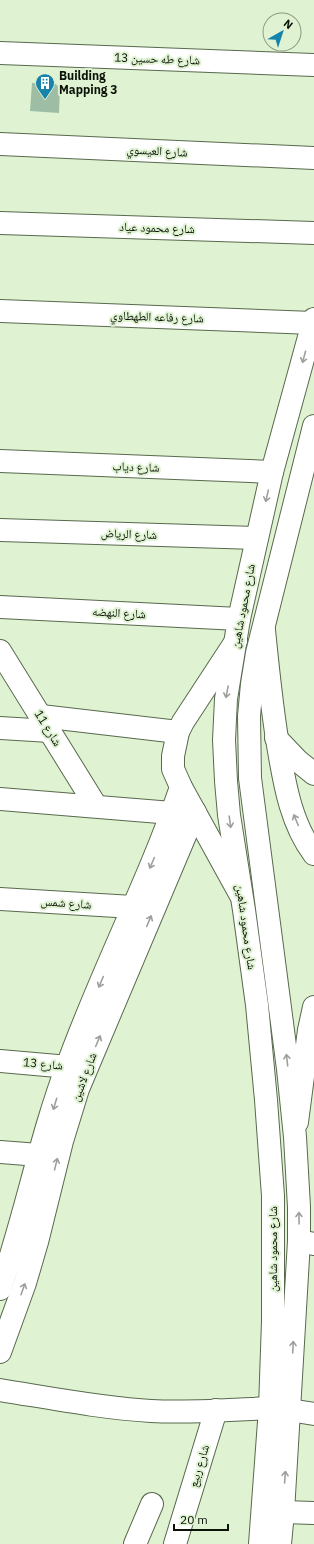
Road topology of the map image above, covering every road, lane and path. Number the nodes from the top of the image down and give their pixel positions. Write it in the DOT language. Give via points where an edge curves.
graph roads {
  1 [pos="0,53"];
  2 [pos="314,65"];
  3 [pos="0,144"];
  4 [pos="314,158"];
  5 [pos="0,223"];
  6 [pos="314,234"];
  7 [pos="0,311"];
  8 [pos="314,321"];
  9 [pos="314,426"];
  10 [pos="0,461"];
  11 [pos="272,472"];
  12 [pos="0,530"];
  13 [pos="257,538"];
  14 [pos="0,607"];
  15 [pos="239,619"];
  16 [pos="264,623"];
  17 [pos="236,641"];
  18 [pos="0,651"];
  19 [pos="7,672"];
  20 [pos="46,724"];
  21 [pos="0,728"];
  22 [pos="178,732"];
  23 [pos="276,738"];
  24 [pos="314,774"];
  25 [pos="181,787"];
  26 [pos="0,799"];
  27 [pos="96,806"];
  28 [pos="195,812"];
  29 [pos="172,813"];
  30 [pos="170,846"];
  31 [pos="314,854"];
  32 [pos="0,899"];
  33 [pos="243,899"];
  34 [pos="133,907"];
  35 [pos="314,1007"];
  36 [pos="0,1061"];
  37 [pos="77,1067"];
  38 [pos="295,1137"];
  39 [pos="0,1152"];
  40 [pos="39,1155"];
  41 [pos="307,1242"];
  42 [pos="8,1243"];
  43 [pos="0,1289"];
  44 [pos="8,1307"];
  45 [pos="0,1352"];
  46 [pos="0,1390"];
  47 [pos="280,1409"];
  48 [pos="216,1410"];
  49 [pos="314,1414"];
  50 [pos="152,1504"];
  51 [pos="283,1512"];
  52 [pos="314,1513"];
  53 [pos="135,1544"];
  54 [pos="175,1544"];
  55 [pos="260,1544"];
  56 [pos="280,1544"];
  1 -- 2 [label="street, شارع طه حسين 13"];
  3 -- 4 [label="street, شارع العيسوي"];
  5 -- 6 [label="street, شارع محمود عياد"];
  7 -- 8 [label="street, شارع رفاعه الطهطاوي"];
  8 -- 11 [label="street, شارع محمود شاهين, one-way"];
  9 -- 16 [label="street, شارع محمود شاهين"];
  10 -- 11 [label="street, شارع دياب"];
  11 -- 13 [label="street, شارع محمود شاهين, one-way"];
  12 -- 13 [label="street, شارع الرياض"];
  13 -- 15 [label="street, شارع محمود شاهين"];
  14 -- 15 [label="street, شارع النهضه"];
  15 -- 17 [label="street, شارع محمود شاهين"];
  16 -- 23 [label="street"];
  38 -- 16 [label="street, شارع محمود شاهين, one-way" via="248,747 257,653"];
  17 -- 22 [label="street"];
  17 -- 33 [label="street, شارع محمود شاهين, one-way" via="226,699 224,740 230,815"];
  18 -- 19 [label="street, شارع 11"];
  19 -- 20 [label="street, شارع 11"];
  20 -- 21 [label="street"];
  20 -- 22 [label="street"];
  20 -- 27 [label="street, شارع 11"];
  22 -- 25 [label="street" via="173,769"];
  23 -- 24 [label="street"];
  31 -- 23 [label="street, one-way" via="306,843 293,813"];
  25 -- 28 [label="street"];
  25 -- 29 [label="street, شارع لاشين"];
  26 -- 27 [label="street"];
  27 -- 29 [label="street"];
  28 -- 30 [label="street, شارع لاشين"];
  28 -- 33 [label="street"];
  29 -- 30 [label="street, شارع لاشين"];
  30 -- 34 [label="street, شارع لاشين, one-way"];
  37 -- 30 [label="street, شارع لاشين, one-way"];
  32 -- 34 [label="street, شارع شمس"];
  33 -- 47 [label="street, شارع محمود شاهين" via="257,1005 273,1196 273,1321"];
  34 -- 37 [label="street, شارع لاشين, one-way" via="83,1022"];
  35 -- 38 [label="street"];
  36 -- 37 [label="street, شارع 13"];
  37 -- 40 [label="street, شارع لاشين, one-way"];
  44 -- 37 [label="street, شارع لاشين, one-way" via="38,1242 70,1114"];
  41 -- 38 [label="street, شارع محمود شاهين, one-way"];
  39 -- 40 [label="street"];
  40 -- 42 [label="street, شارع لاشين"];
  47 -- 41 [label="street, شارع محمود شاهين, one-way"];
  42 -- 43 [label="street, شارع لاشين"];
  44 -- 45 [label="street, شارع لاشين"];
  46 -- 48 [label="street" via="120,1408 184,1412"];
  47 -- 48 [label="street"];
  47 -- 49 [label="street"];
  51 -- 47 [label="street, شارع محمود شاهين, one-way"];
  47 -- 55 [label="street, شارع محمود شاهين"];
  48 -- 54 [label="street, شارع ربيع"];
  50 -- 53 [label="street"];
  51 -- 52 [label="street"];
  51 -- 56 [label="street, شارع محمود شاهين"];
}
